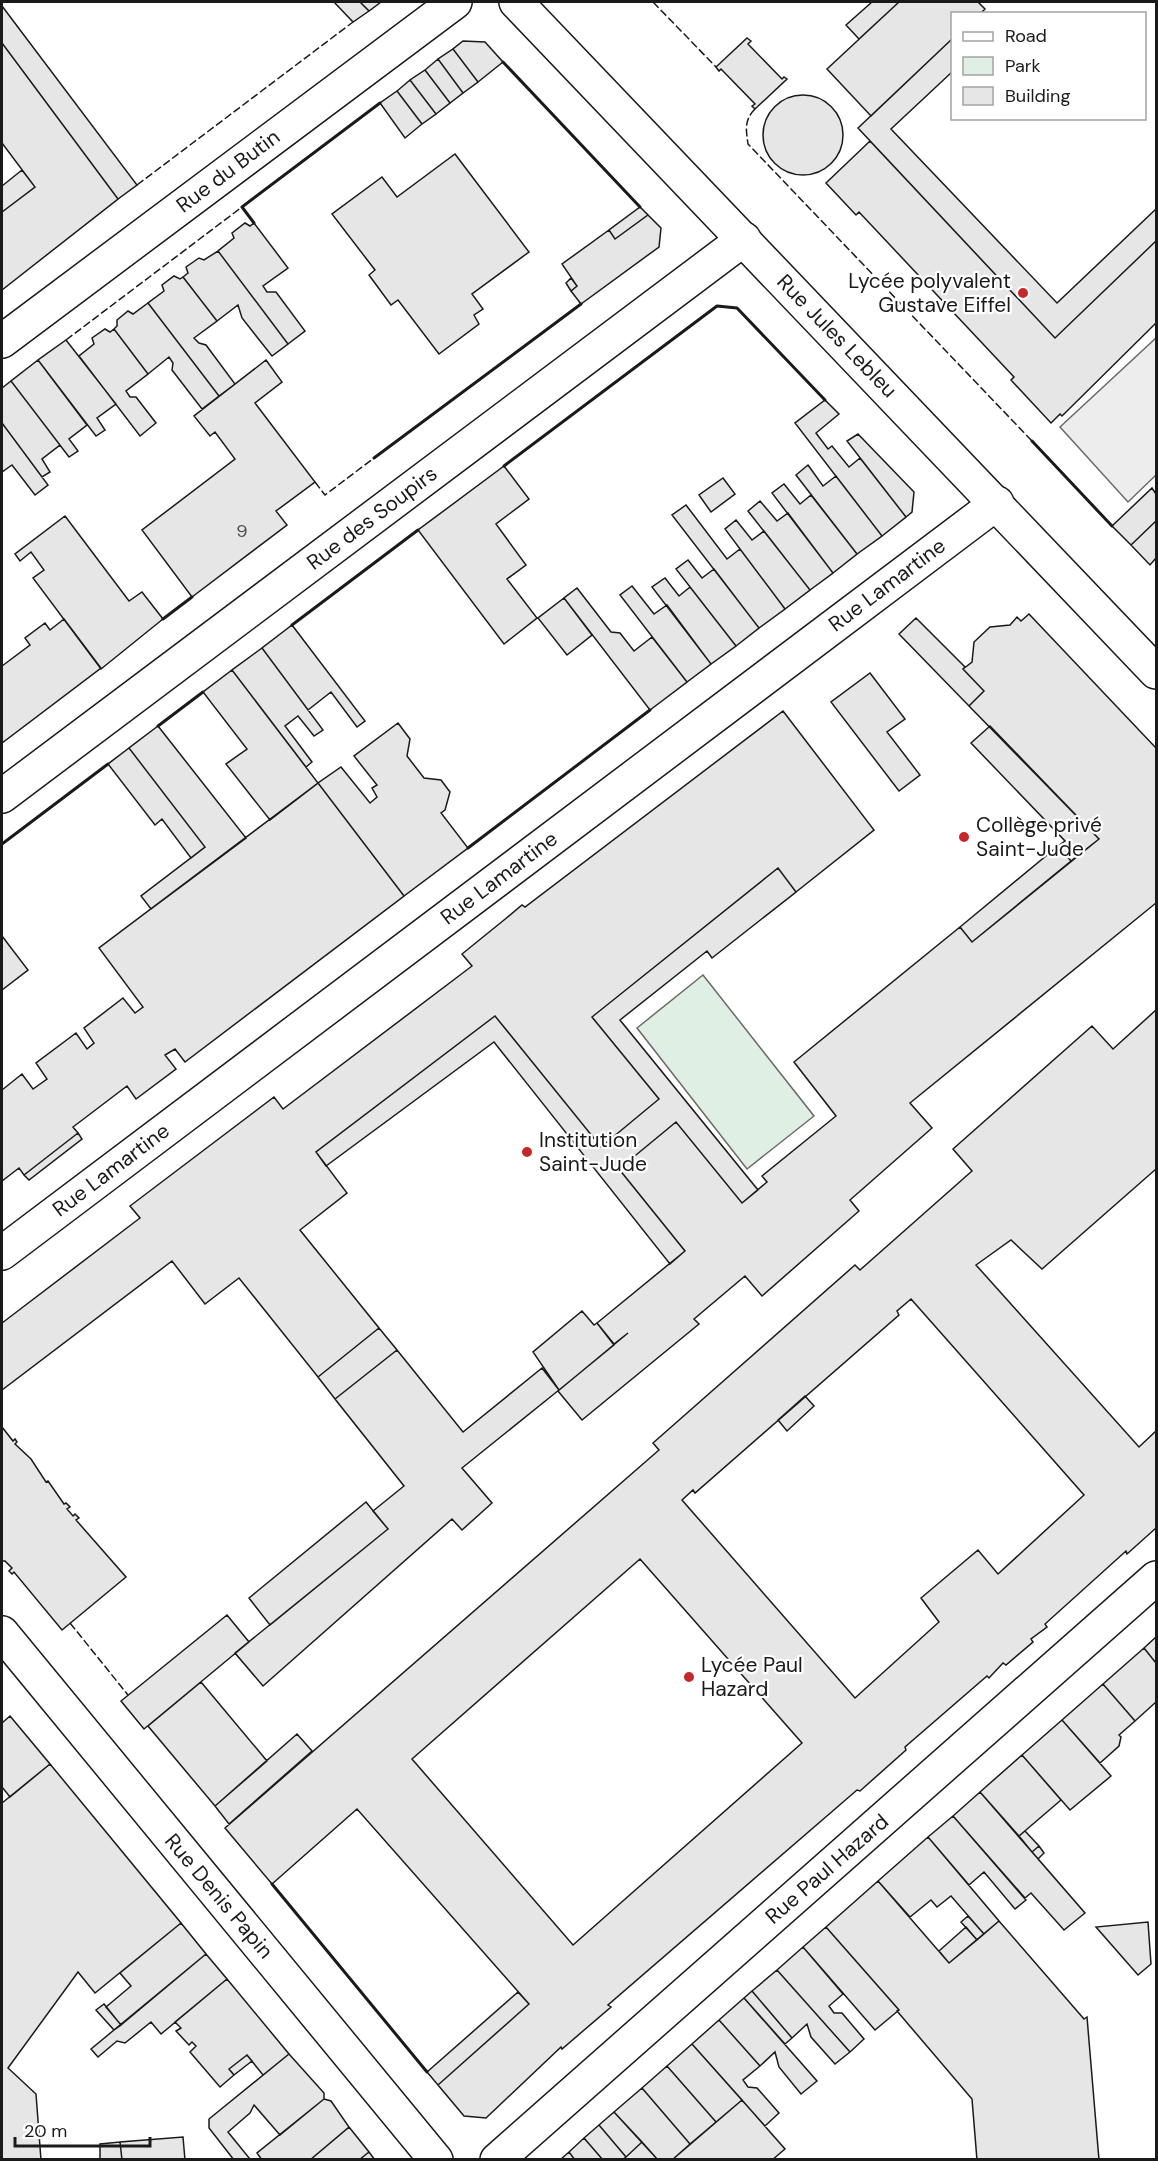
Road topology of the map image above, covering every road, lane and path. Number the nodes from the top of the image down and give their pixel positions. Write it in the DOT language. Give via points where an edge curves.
graph roads {
  1 [pos="455,2"];
  2 [pos="516,2"];
  3 [pos="744,239"];
  4 [pos="2,341"];
  5 [pos="997,503"];
  6 [pos="1156,672"];
  7 [pos="2,796"];
  8 [pos="2,1253"];
  9 [pos="1156,1578"];
  10 [pos="2,1633"];
  11 [pos="436,2160"];
  12 [pos="497,2160"];
  1 -- 4 [label="street, Rue du Butin"];
  2 -- 3 [label="street, Rue Jules Lebleu"];
  3 -- 5 [label="street, Rue Jules Lebleu"];
  3 -- 7 [label="street, Rue des Soupirs"];
  5 -- 6 [label="street, Rue Jules Lebleu"];
  5 -- 8 [label="street, Rue Lamartine"];
  9 -- 12 [label="street, Rue Paul Hazard"];
  10 -- 11 [label="street, Rue Denis Papin"];
}
